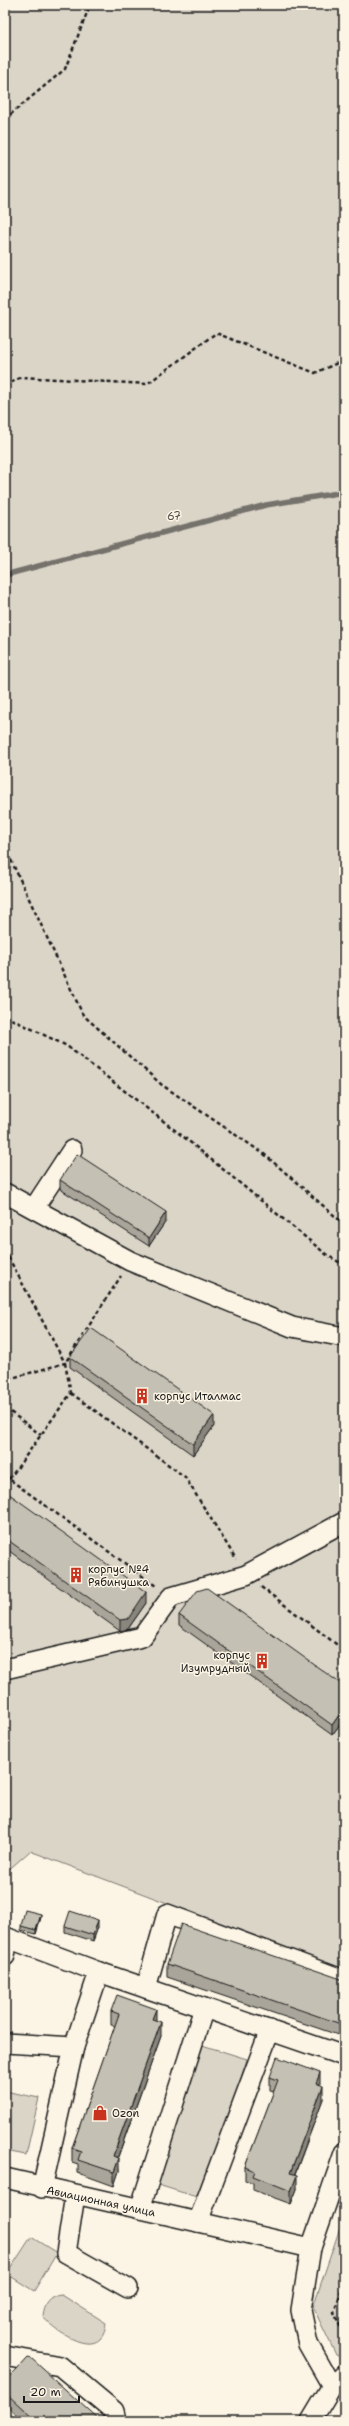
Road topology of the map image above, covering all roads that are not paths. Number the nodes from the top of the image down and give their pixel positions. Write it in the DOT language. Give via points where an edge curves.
graph roads {
  1 [pos="72,1150"];
  2 [pos="5,1192"];
  3 [pos="34,1208"];
  4 [pos="344,1337"];
  5 [pos="344,1522"];
  6 [pos="5,1669"];
  7 [pos="6,1944"];
  8 [pos="98,1972"];
  9 [pos="344,1980"];
  10 [pos="146,1988"];
  11 [pos="204,2008"];
  12 [pos="270,2030"];
  13 [pos="5,2043"];
  14 [pos="74,2047"];
  15 [pos="344,2056"];
  16 [pos="344,2153"];
  17 [pos="6,2182"];
  18 [pos="42,2188"];
  19 [pos="75,2195"];
  20 [pos="140,2209"];
  21 [pos="198,2222"];
  22 [pos="311,2248"];
  23 [pos="128,2288"];
  24 [pos="5,2356"];
  25 [pos="338,2380"];
  26 [pos="116,2421"];
  27 [pos="311,2421"];
  1 -- 3 [label="lane"];
  2 -- 3 [label="lane"];
  3 -- 4 [label="lane" via="130,1261 292,1327"];
  5 -- 6 [label="lane" via="246,1576 171,1597 142,1637"];
  7 -- 8 [label="lane"];
  8 -- 10 [label="lane"];
  8 -- 14 [label="lane"];
  9 -- 10 [label="lane" via="167,1914"];
  10 -- 11 [label="lane"];
  11 -- 12 [label="lane"];
  11 -- 20 [label="lane"];
  12 -- 15 [label="lane"];
  12 -- 21 [label="lane"];
  13 -- 14 [label="lane"];
  14 -- 18 [label="lane"];
  16 -- 22 [label="lane"];
  17 -- 18 [label="lane, Авиационная улица"];
  18 -- 19 [label="lane, Авиационная улица"];
  19 -- 20 [label="lane, Авиационная улица"];
  19 -- 23 [label="lane" via="66,2252"];
  20 -- 21 [label="lane, Авиационная улица"];
  21 -- 22 [label="lane, Авиационная улица"];
  22 -- 25 [label="lane" via="301,2310 308,2344"];
  24 -- 26 [label="lane" via="60,2366 114,2411"];
  25 -- 27 [label="lane"];
}
